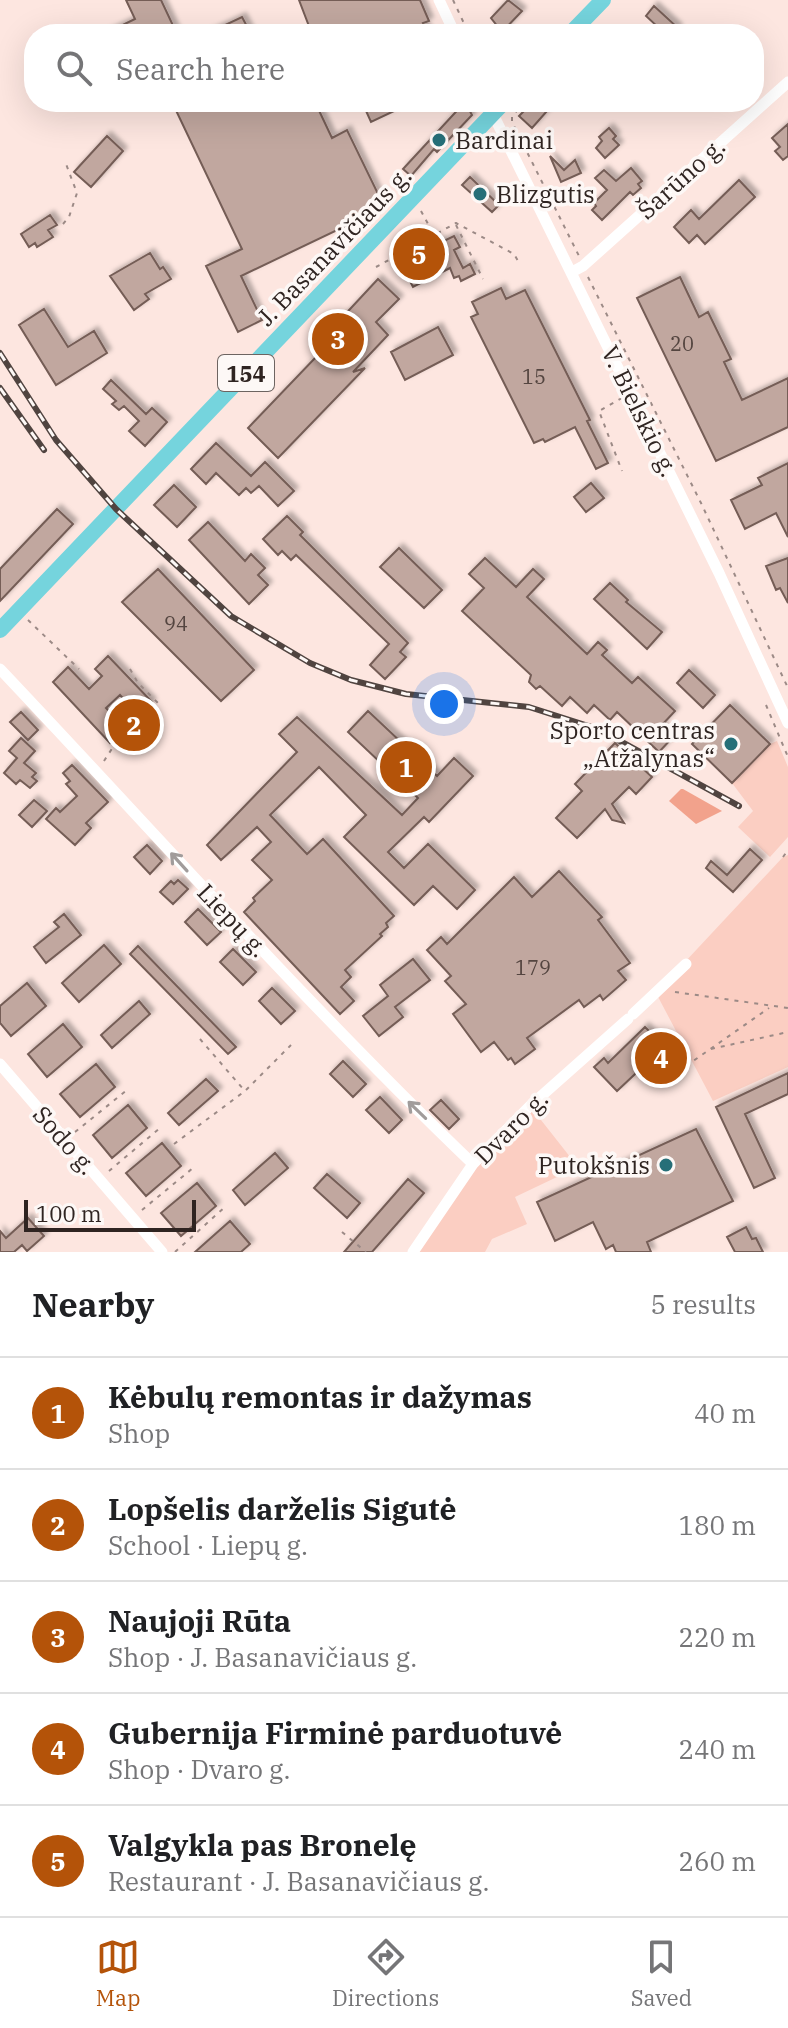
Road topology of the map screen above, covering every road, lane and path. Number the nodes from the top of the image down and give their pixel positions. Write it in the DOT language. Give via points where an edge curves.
graph roads {
  1 [pos="439,0"];
  2 [pos="453,0"];
  3 [pos="603,0"];
  4 [pos="450,24"];
  5 [pos="464,24"];
  6 [pos="580,24"];
  7 [pos="788,82"];
  8 [pos="764,103"];
  9 [pos="489,112"];
  10 [pos="497,112"];
  11 [pos="516,112"];
  12 [pos="754,112"];
  13 [pos="66,164"];
  14 [pos="414,198"];
  15 [pos="456,223"];
  16 [pos="63,224"];
  17 [pos="433,234"];
  18 [pos="518,261"];
  19 [pos="376,267"];
  20 [pos="578,269"];
  21 [pos="483,279"];
  22 [pos="608,406"];
  23 [pos="622,471"];
  24 [pos="18,612"];
  25 [pos="0,630"];
  26 [pos="0,669"];
  27 [pos="79,669"];
  28 [pos="130,669"];
  29 [pos="788,688"];
  30 [pos="766,705"];
  31 [pos="788,723"];
  32 [pos="788,757"];
  33 [pos="97,772"];
  34 [pos="788,850"];
  35 [pos="783,857"];
  36 [pos="686,964"];
  37 [pos="662,987"];
  38 [pos="770,1007"];
  39 [pos="788,1008"];
  40 [pos="788,1032"];
  41 [pos="200,1039"];
  42 [pos="291,1045"];
  43 [pos="710,1049"];
  44 [pos="0,1064"];
  45 [pos="686,1066"];
  46 [pos="127,1090"];
  47 [pos="245,1091"];
  48 [pos="160,1128"];
  49 [pos="66,1140"];
  50 [pos="174,1144"];
  51 [pos="473,1164"];
  52 [pos="193,1168"];
  53 [pos="99,1179"];
  54 [pos="226,1206"];
  55 [pos="132,1218"];
  56 [pos="342,1232"];
  57 [pos="162,1252"];
  58 [pos="175,1252"];
  59 [pos="366,1252"];
  60 [pos="413,1252"];
  1 -- 4 [label="street"];
  2 -- 5 [label="path"];
  3 -- 6 [label="main road"];
  7 -- 8 [label="street, Šarūno g."];
  9 -- 14 [label="main road, J. Basanavičiaus g. / 154"];
  10 -- 20 [label="street, V. Bielskio g."];
  11 -- 20 [label="path" via="512,122"];
  12 -- 20 [label="street, Šarūno g."];
  13 -- 16 [label="path" via="77,193"];
  14 -- 17 [label="path"];
  14 -- 24 [label="main road, J. Basanavičiaus g. / 154"];
  15 -- 17 [label="path"];
  15 -- 18 [label="path"];
  15 -- 21 [label="path"];
  17 -- 19 [label="path"];
  20 -- 29 [label="path" via="701,503"];
  20 -- 31 [label="street, V. Bielskio g."];
  22 -- 23 [label="path" via="599,411"];
  24 -- 25 [label="main road, J. Basanavičiaus g. / 154"];
  24 -- 27 [label="path"];
  26 -- 33 [label="street, Liepų g."];
  28 -- 33 [label="path" via="158,703 113,747"];
  30 -- 32 [label="path"];
  51 -- 33 [label="street, Liepų g., one-way" via="354,1048"];
  34 -- 35 [label="path"];
  36 -- 37 [label="street, Dvaro g."];
  37 -- 38 [label="path"];
  37 -- 51 [label="street, Dvaro g."];
  38 -- 39 [label="path"];
  38 -- 43 [label="path"];
  40 -- 43 [label="path"];
  41 -- 47 [label="path"];
  42 -- 47 [label="path"];
  43 -- 45 [label="path"];
  44 -- 49 [label="street, Sodo g."];
  46 -- 49 [label="path"];
  47 -- 50 [label="path"];
  48 -- 53 [label="path"];
  49 -- 53 [label="street, Sodo g."];
  51 -- 60 [label="street, Dvaro g."];
  52 -- 55 [label="path"];
  53 -- 55 [label="street, Sodo g."];
  54 -- 58 [label="path"];
  55 -- 57 [label="street, Sodo g."];
  56 -- 59 [label="path"];
}
